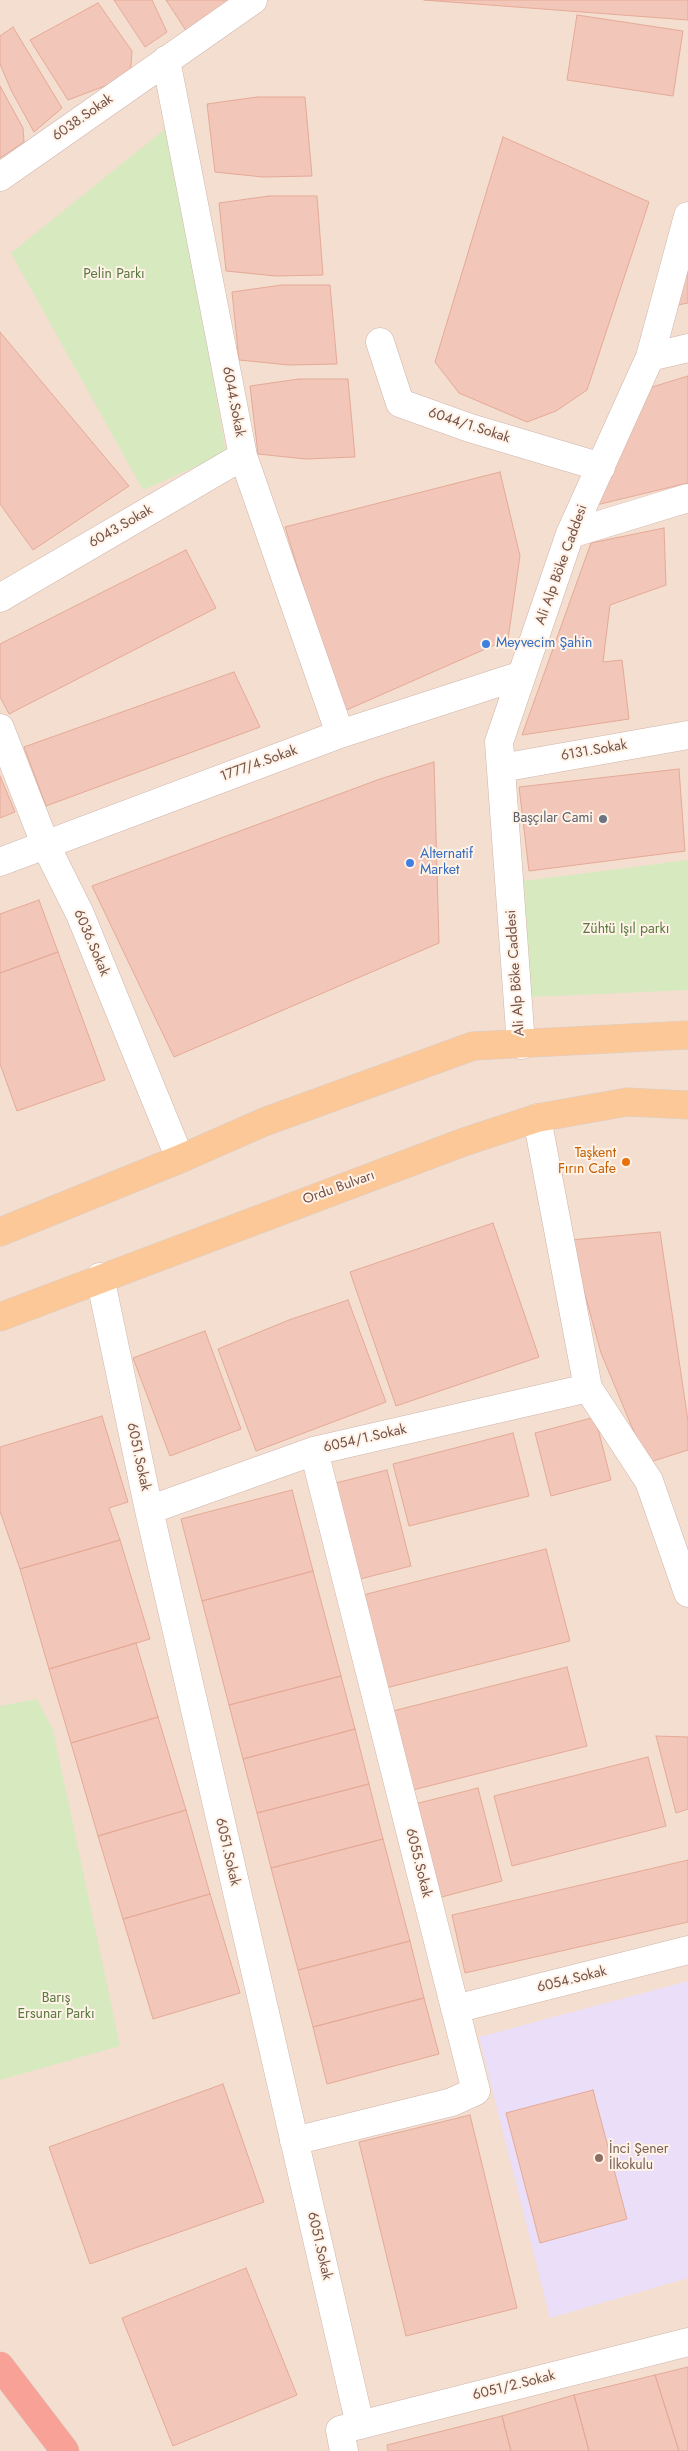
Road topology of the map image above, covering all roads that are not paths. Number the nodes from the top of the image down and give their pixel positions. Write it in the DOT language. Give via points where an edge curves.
graph roads {
  1 [pos="253,0"];
  2 [pos="166,60"];
  3 [pos="0,176"];
  4 [pos="688,216"];
  5 [pos="380,342"];
  6 [pos="688,348"];
  7 [pos="650,357"];
  8 [pos="243,456"];
  9 [pos="601,467"];
  10 [pos="688,498"];
  11 [pos="570,534"];
  12 [pos="0,598"];
  13 [pos="522,675"];
  14 [pos="0,728"];
  15 [pos="340,734"];
  16 [pos="688,735"];
  17 [pos="501,768"];
  18 [pos="45,844"];
  19 [pos="0,862"];
  20 [pos="688,1036"];
  21 [pos="521,1045"];
  22 [pos="688,1105"];
  23 [pos="537,1118"];
  24 [pos="180,1159"];
  25 [pos="0,1232"];
  26 [pos="100,1277"];
  27 [pos="0,1317"];
  28 [pos="588,1388"];
  29 [pos="314,1451"];
  30 [pos="149,1510"];
  31 [pos="688,1593"];
  32 [pos="688,1950"];
  33 [pos="455,2009"];
  34 [pos="294,2141"];
  35 [pos="688,2342"];
  36 [pos="0,2366"];
  37 [pos="348,2436"];
  38 [pos="65,2451"];
  1 -- 2 [label="street, 6038.Sokak"];
  2 -- 3 [label="street, 6038.Sokak"];
  2 -- 8 [label="street, 6044.Sokak"];
  4 -- 7 [label="street, Ali Alp Böke Caddesi"];
  5 -- 9 [label="street, 6044/1.Sokak" via="400,403 470,428"];
  6 -- 7 [label="street"];
  7 -- 9 [label="street, Ali Alp Böke Caddesi"];
  8 -- 12 [label="street, 6043.Sokak"];
  8 -- 15 [label="street, 6044.Sokak"];
  9 -- 11 [label="street, Ali Alp Böke Caddesi"];
  10 -- 11 [label="street"];
  11 -- 13 [label="street, Ali Alp Böke Caddesi"];
  13 -- 15 [label="street, 1777/4.Sokak"];
  13 -- 17 [label="street, Ali Alp Böke Caddesi" via="499,742"];
  14 -- 18 [label="street, 6036.Sokak"];
  15 -- 18 [label="street, 1777/4.Sokak"];
  16 -- 17 [label="street, 6131.Sokak"];
  17 -- 21 [label="street, Ali Alp Böke Caddesi"];
  18 -- 19 [label="street, 1777/4.Sokak"];
  18 -- 24 [label="street, 6036.Sokak" via="80,914"];
  20 -- 21 [label="main road"];
  21 -- 24 [label="main road" via="473,1046 264,1122"];
  22 -- 23 [label="main road, Ordu Bulvarı" via="627,1102"];
  23 -- 26 [label="main road, Ordu Bulvarı" via="455,1145"];
  23 -- 28 [label="street"];
  24 -- 25 [label="main road"];
  26 -- 27 [label="main road, Ordu Bulvarı"];
  26 -- 30 [label="street, 6051.Sokak"];
  28 -- 29 [label="street, 6054/1.Sokak"];
  28 -- 31 [label="street" via="649,1481"];
  29 -- 30 [label="street, 6054/1.Sokak"];
  29 -- 33 [label="street, 6055.Sokak"];
  30 -- 34 [label="street, 6051.Sokak"];
  32 -- 33 [label="street, 6054.Sokak"];
  33 -- 34 [label="street, 6055.Sokak" via="476,2091 452,2102"];
  34 -- 37 [label="street, 6051.Sokak"];
  35 -- 37 [label="street, 6051/2.Sokak"];
  36 -- 38 [label="highway"];
}
